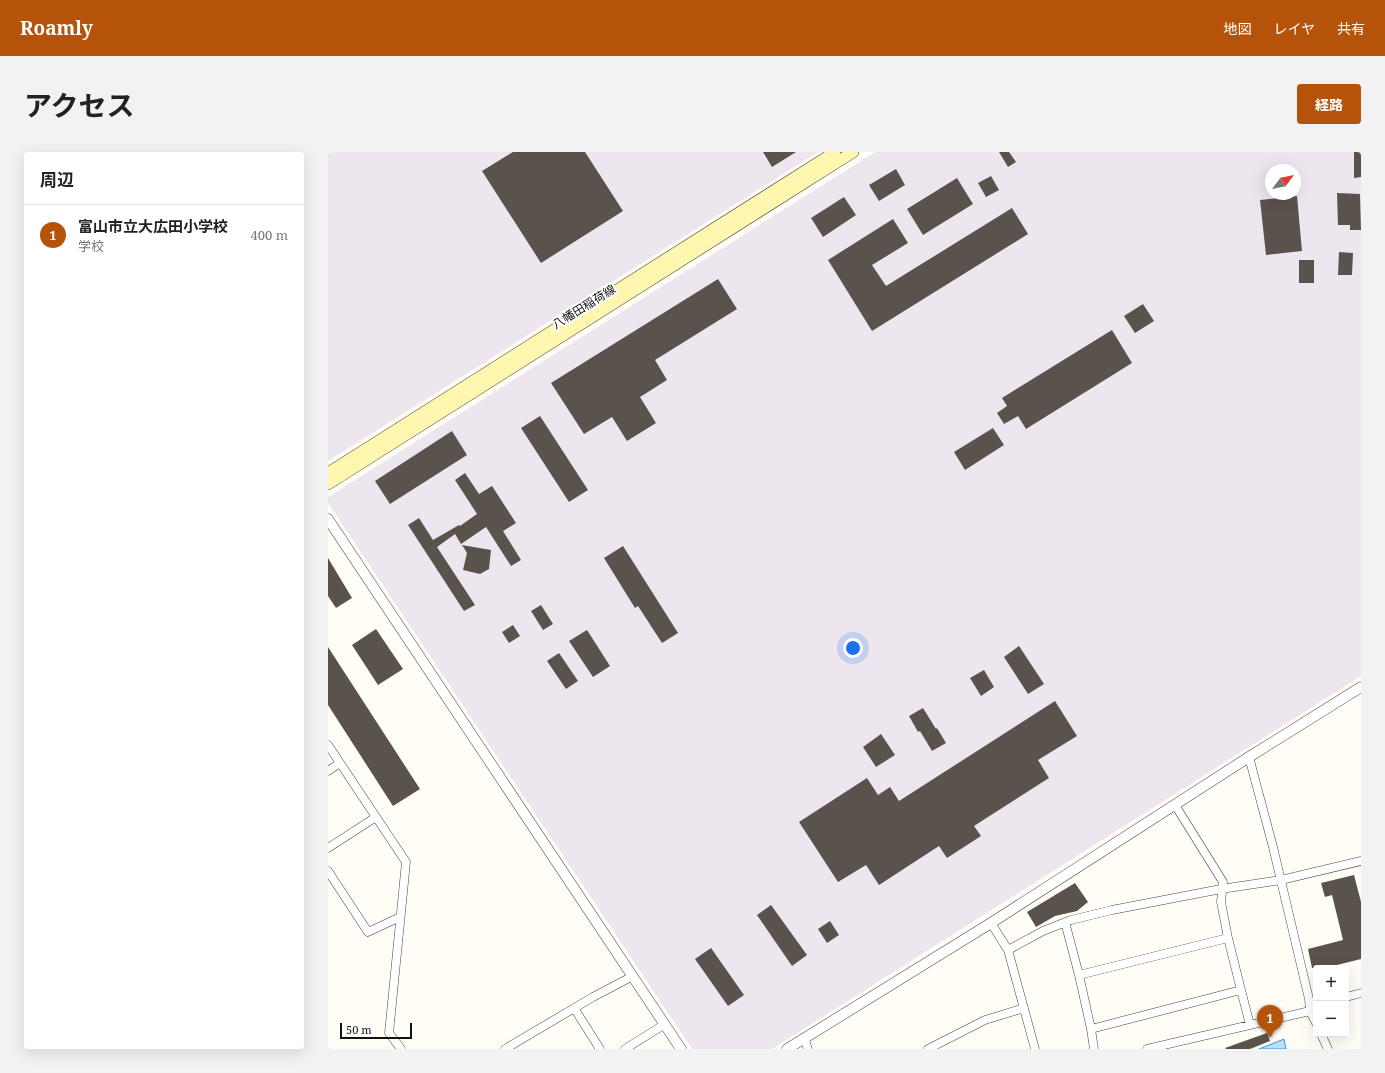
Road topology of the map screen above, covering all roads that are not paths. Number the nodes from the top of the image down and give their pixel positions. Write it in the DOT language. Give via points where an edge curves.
graph roads {
  1 [pos="835,152"];
  2 [pos="853,152"];
  3 [pos="328,473"];
  4 [pos="328,484"];
  5 [pos="328,519"];
  6 [pos="1361,687"];
  7 [pos="328,745"];
  8 [pos="1249,757"];
  9 [pos="340,763"];
  10 [pos="328,771"];
  11 [pos="1174,805"];
  12 [pos="376,816"];
  13 [pos="328,848"];
  14 [pos="1361,861"];
  15 [pos="328,871"];
  16 [pos="1281,880"];
  17 [pos="1221,889"];
  18 [pos="400,917"];
  19 [pos="1065,922"];
  20 [pos="991,923"];
  21 [pos="1228,938"];
  22 [pos="1008,950"];
  23 [pos="1079,975"];
  24 [pos="632,976"];
  25 [pos="1241,990"];
  26 [pos="1361,993"];
  27 [pos="1349,996"];
  28 [pos="574,1008"];
  29 [pos="1024,1008"];
  30 [pos="1313,1009"];
  31 [pos="665,1024"];
  32 [pos="1250,1025"];
  33 [pos="1091,1029"];
  34 [pos="1322,1037"];
  35 [pos="804,1038"];
  36 [pos="401,1049"];
  37 [pos="505,1049"];
  38 [pos="600,1049"];
  39 [pos="625,1049"];
  40 [pos="681,1049"];
  41 [pos="787,1049"];
  42 [pos="808,1049"];
  43 [pos="928,1049"];
  44 [pos="1035,1049"];
  45 [pos="1094,1049"];
  46 [pos="1147,1049"];
  47 [pos="1328,1049"];
  1 -- 3 [label="main road, 八幡田稲荷線"];
  2 -- 4 [label="main road, 八幡田稲荷線"];
  5 -- 24 [label="street"];
  6 -- 8 [label="street"];
  7 -- 9 [label="street"];
  8 -- 11 [label="street"];
  8 -- 16 [label="street"];
  9 -- 10 [label="street"];
  9 -- 12 [label="street"];
  11 -- 17 [label="street" via="1223,882"];
  11 -- 20 [label="street"];
  12 -- 13 [label="street"];
  12 -- 18 [label="street" via="406,862"];
  14 -- 16 [label="street"];
  15 -- 18 [label="street" via="368,932"];
  16 -- 17 [label="street"];
  16 -- 30 [label="street"];
  17 -- 19 [label="street" via="1112,910"];
  17 -- 21 [label="street"];
  18 -- 36 [label="street" via="389,1033"];
  19 -- 22 [label="street"];
  19 -- 23 [label="street"];
  20 -- 22 [label="street"];
  20 -- 35 [label="street"];
  21 -- 23 [label="street"];
  21 -- 25 [label="street"];
  22 -- 29 [label="street"];
  23 -- 33 [label="street"];
  24 -- 28 [label="street"];
  24 -- 31 [label="street"];
  25 -- 32 [label="street"];
  25 -- 33 [label="street"];
  26 -- 27 [label="street"];
  28 -- 37 [label="street"];
  28 -- 38 [label="street"];
  29 -- 43 [label="street" via="985,1020"];
  29 -- 44 [label="street"];
  30 -- 32 [label="street"];
  31 -- 39 [label="street"];
  31 -- 40 [label="street"];
  32 -- 46 [label="street"];
  33 -- 45 [label="street"];
  34 -- 47 [label="street"];
  35 -- 41 [label="street"];
  35 -- 42 [label="street"];
}
